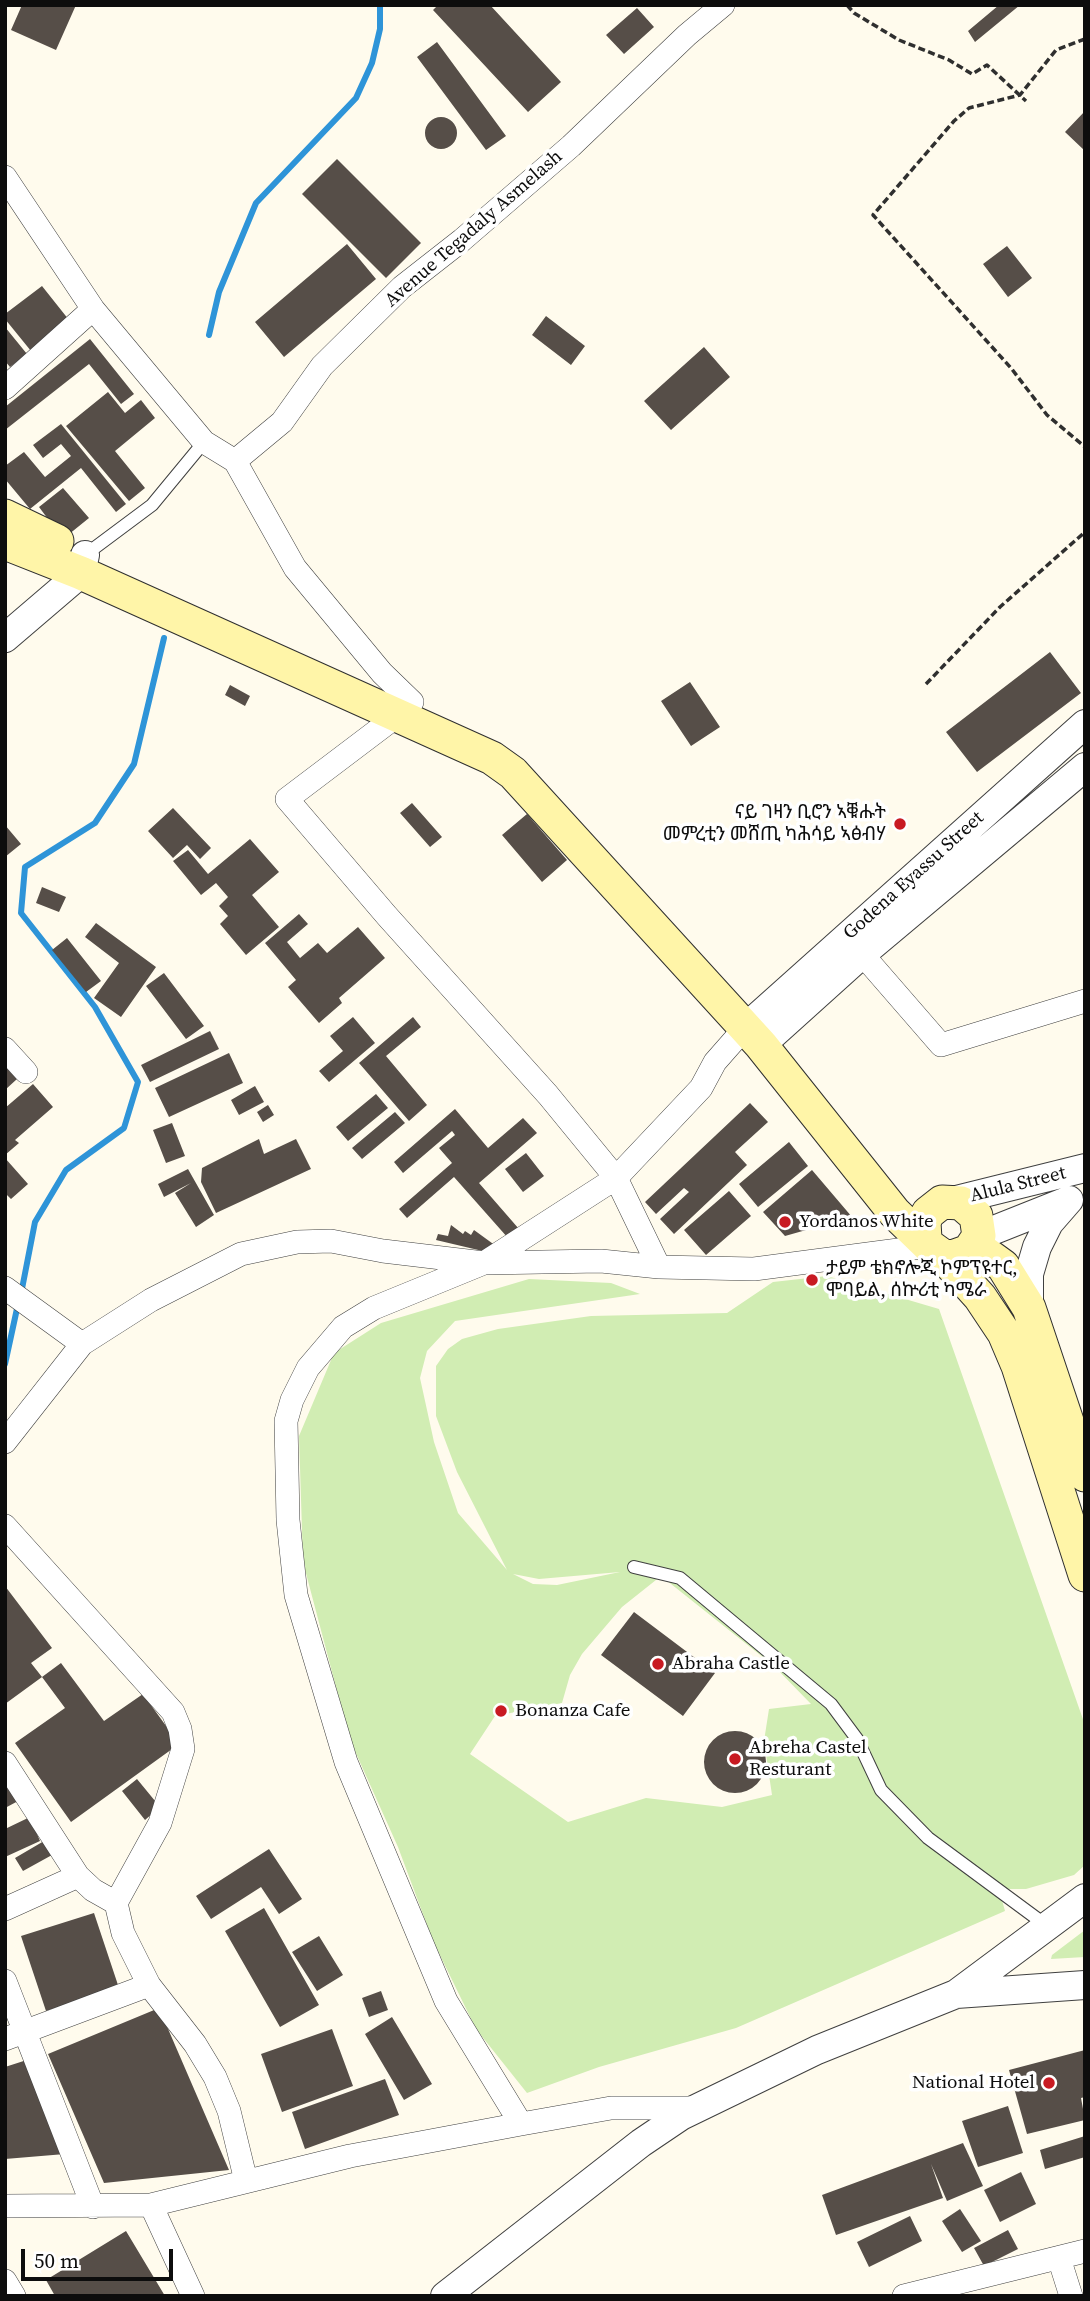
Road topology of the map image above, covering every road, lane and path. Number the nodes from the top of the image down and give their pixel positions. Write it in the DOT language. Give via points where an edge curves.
graph roads {
  1 [pos="723,5"];
  2 [pos="847,5"];
  3 [pos="1085,39"];
  4 [pos="1020,95"];
  5 [pos="1026,101"];
  6 [pos="5,177"];
  7 [pos="93,309"];
  8 [pos="5,388"];
  9 [pos="204,442"];
  10 [pos="1085,447"];
  11 [pos="235,461"];
  12 [pos="5,516"];
  13 [pos="1085,532"];
  14 [pos="5,542"];
  15 [pos="83,564"];
  16 [pos="5,638"];
  17 [pos="926,684"];
  18 [pos="405,708"];
  19 [pos="1085,724"];
  20 [pos="1057,749"];
  21 [pos="1082,775"];
  22 [pos="862,954"];
  23 [pos="1085,1001"];
  24 [pos="758,1032"];
  25 [pos="5,1049"];
  26 [pos="26,1072"];
  27 [pos="1085,1168"];
  28 [pos="616,1178"];
  29 [pos="1077,1198"];
  30 [pos="947,1202"];
  31 [pos="976,1240"];
  32 [pos="932,1247"];
  33 [pos="484,1263"];
  34 [pos="659,1267"];
  35 [pos="6,1289"];
  36 [pos="1029,1308"];
  37 [pos="82,1344"];
  38 [pos="5,1442"];
  39 [pos="1085,1475"];
  40 [pos="5,1526"];
  41 [pos="634,1567"];
  42 [pos="1085,1575"];
  43 [pos="5,1763"];
  44 [pos="78,1876"];
  45 [pos="1085,1898"];
  46 [pos="117,1903"];
  47 [pos="5,1909"];
  48 [pos="1047,1926"];
  49 [pos="5,1981"];
  50 [pos="149,1984"];
  51 [pos="1085,1985"];
  52 [pos="956,1994"];
  53 [pos="15,2036"];
  54 [pos="697,2108"];
  55 [pos="520,2123"];
  56 [pos="246,2181"];
  57 [pos="151,2205"];
  58 [pos="5,2206"];
  59 [pos="93,2207"];
  60 [pos="1085,2251"];
  61 [pos="1059,2258"];
  62 [pos="5,2281"];
  63 [pos="14,2296"];
  64 [pos="193,2296"];
  65 [pos="445,2296"];
  66 [pos="904,2296"];
  67 [pos="1071,2296"];
  1 -- 11 [label="street, Avenue Tegadaly Asmelash" via="570,146 402,287 323,366 282,422"];
  2 -- 4 [label="path" via="899,40 972,74 987,65"];
  3 -- 4 [label="path" via="1056,50"];
  4 -- 5 [label="path"];
  4 -- 10 [label="path" via="969,108 873,215 1011,368 1047,415"];
  6 -- 7 [label="street"];
  7 -- 8 [label="street"];
  7 -- 9 [label="street"];
  9 -- 11 [label="street"];
  9 -- 15 [label="lane" via="152,505"];
  11 -- 18 [label="street" via="295,568 382,673"];
  12 -- 15 [label="main road"];
  13 -- 17 [label="path" via="1000,607"];
  14 -- 15 [label="main road"];
  15 -- 16 [label="street"];
  15 -- 18 [label="main road"];
  18 -- 24 [label="main road" via="513,774"];
  18 -- 28 [label="street" via="287,799"];
  19 -- 20 [label="street, Godena Eyassu Street"];
  20 -- 21 [label="street"];
  20 -- 24 [label="street, Godena Eyassu Street"];
  21 -- 22 [label="street"];
  22 -- 23 [label="street" via="941,1045"];
  22 -- 24 [label="street"];
  24 -- 28 [label="street" via="715,1062 701,1088"];
  24 -- 30 [label="main road" via="883,1173 910,1193"];
  24 -- 32 [label="main road" via="894,1212"];
  25 -- 26 [label="street"];
  27 -- 30 [label="street, Alula Street"];
  28 -- 33 [label="street"];
  28 -- 34 [label="street"];
  29 -- 31 [label="street, Alula Street"];
  29 -- 36 [label="street" via="1049,1223 1037,1247 1029,1275"];
  30 -- 31 [label="main road" via="961,1203 976,1216"];
  30 -- 32 [label="main road" via="928,1213 924,1222"];
  31 -- 32 [label="main road" via="961,1255"];
  31 -- 36 [label="main road" via="1003,1266"];
  32 -- 34 [label="street" via="754,1269"];
  32 -- 42 [label="main road" via="980,1297 1004,1334"];
  33 -- 34 [label="street" via="601,1261"];
  33 -- 37 [label="street" via="331,1241 297,1242 241,1254 151,1300"];
  33 -- 55 [label="street" via="374,1308 343,1327 308,1368 286,1421 288,1520 296,1595 346,1762 446,2001"];
  35 -- 37 [label="street"];
  36 -- 39 [label="main road"];
  37 -- 38 [label="street"];
  40 -- 46 [label="street" via="173,1712 180,1729 183,1749 160,1823"];
  41 -- 48 [label="lane" via="680,1578 831,1704 857,1739 881,1790 928,1838"];
  43 -- 44 [label="street"];
  44 -- 46 [label="street"];
  44 -- 47 [label="street"];
  45 -- 48 [label="street"];
  46 -- 50 [label="street" via="123,1933"];
  48 -- 52 [label="street"];
  49 -- 53 [label="street"];
  50 -- 53 [label="street"];
  50 -- 56 [label="street" via="215,2077 229,2111"];
  51 -- 52 [label="street"];
  52 -- 54 [label="street" via="817,2050"];
  53 -- 59 [label="street"];
  54 -- 55 [label="street" via="611,2108"];
  54 -- 65 [label="street" via="641,2143"];
  55 -- 56 [label="street" via="403,2144"];
  56 -- 57 [label="street"];
  57 -- 59 [label="street"];
  57 -- 64 [label="street"];
  58 -- 59 [label="street"];
  60 -- 61 [label="street"];
  61 -- 66 [label="street"];
  61 -- 67 [label="street"];
  62 -- 63 [label="street"];
}
